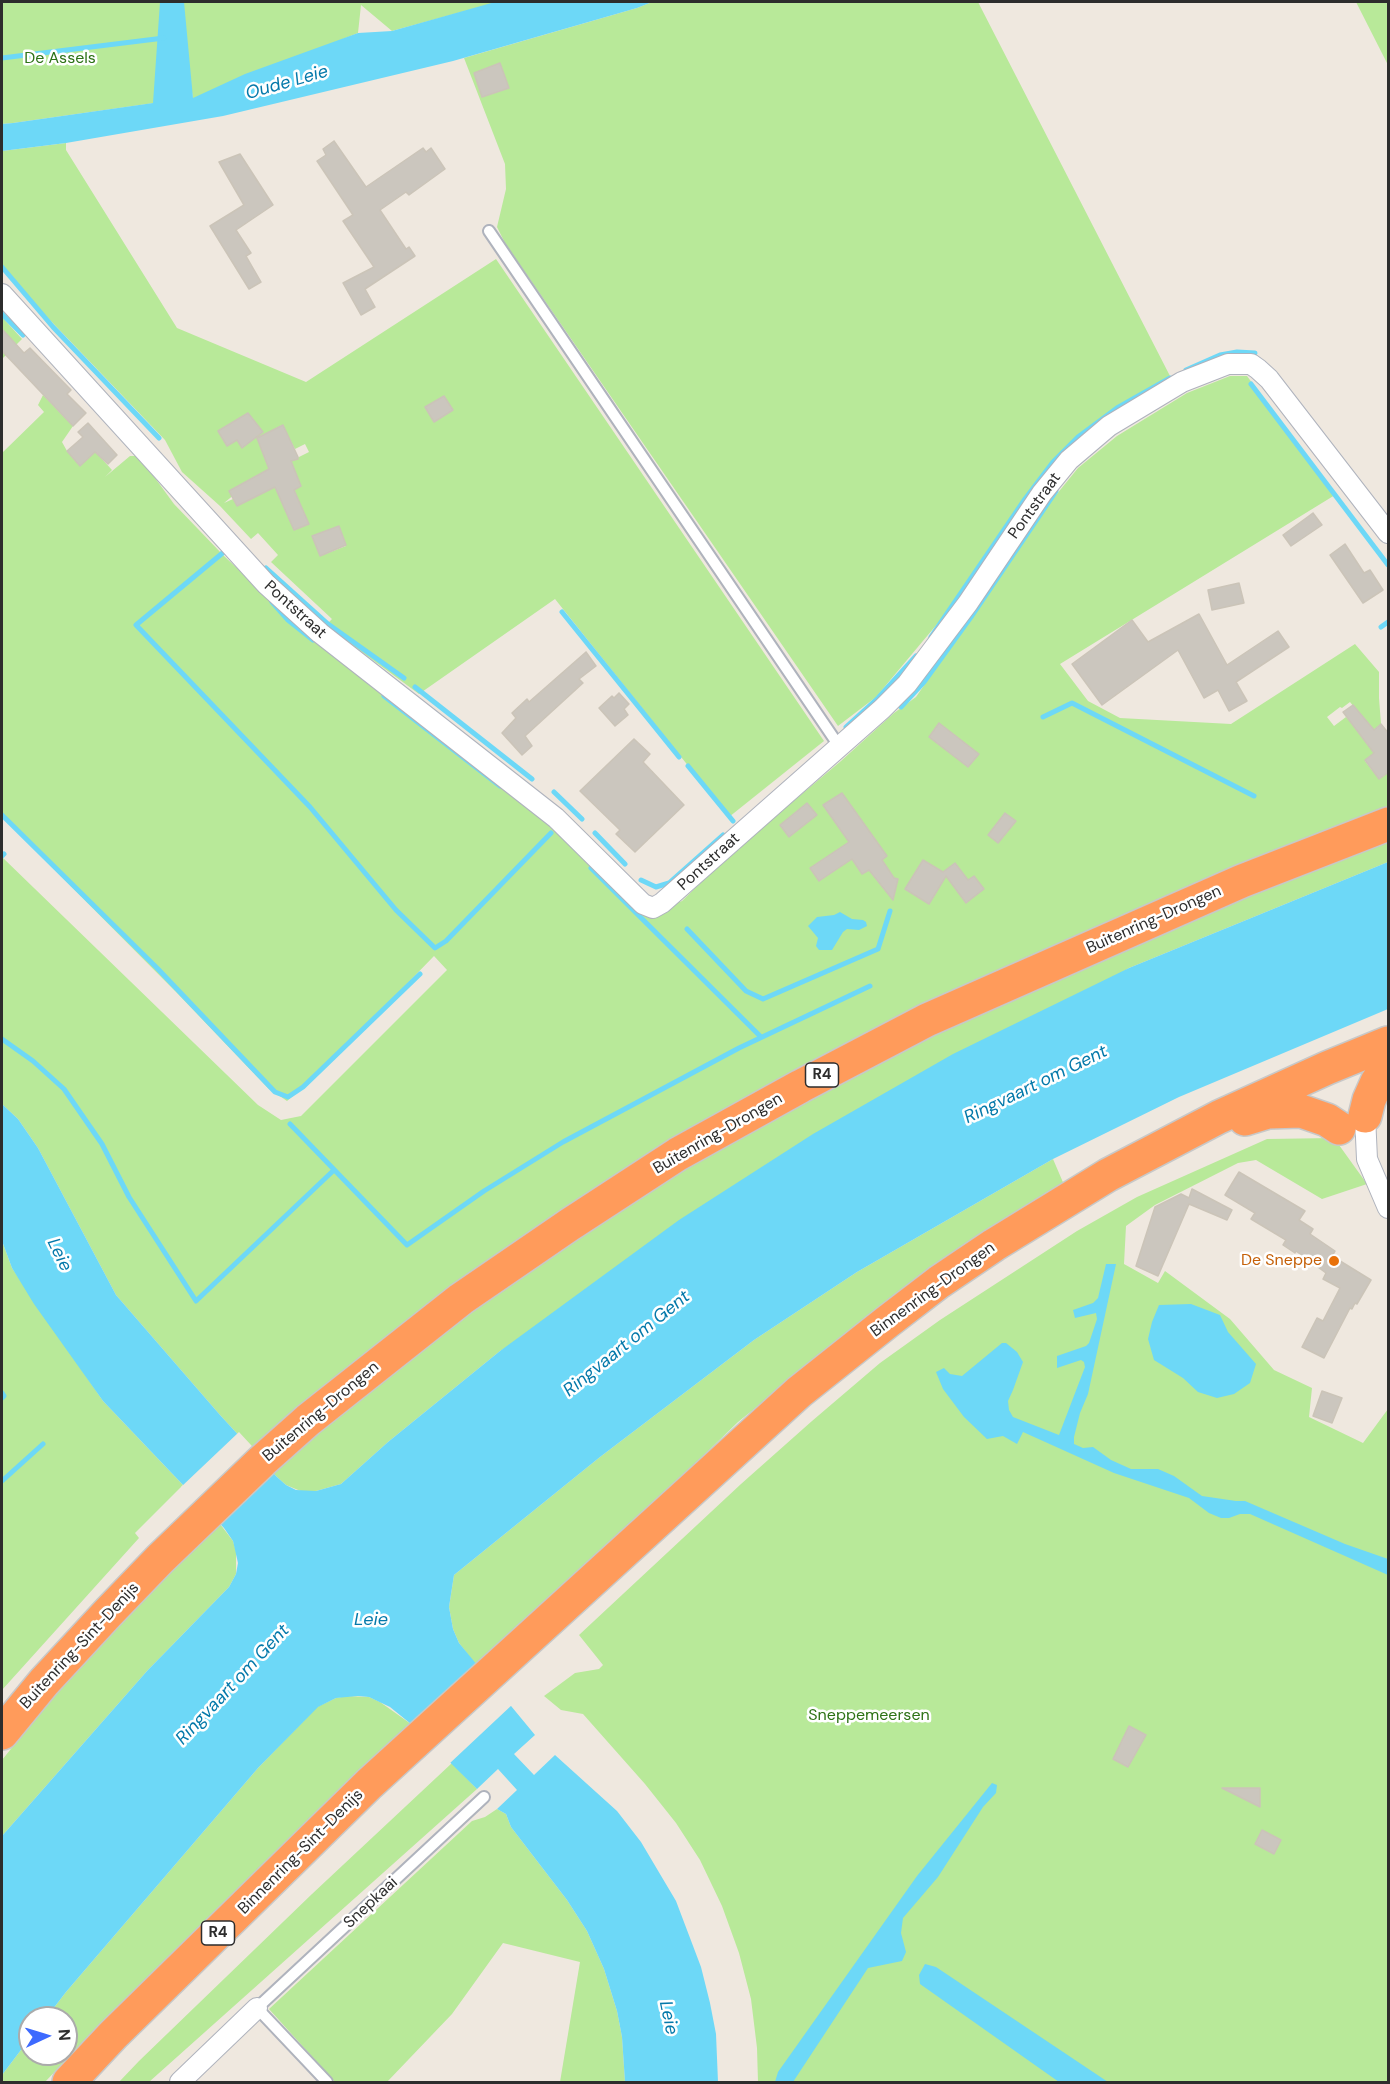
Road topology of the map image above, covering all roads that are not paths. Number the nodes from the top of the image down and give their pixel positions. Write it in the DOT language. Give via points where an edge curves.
graph roads {
  1 [pos="489,231"];
  2 [pos="2,294"];
  3 [pos="1389,533"];
  4 [pos="839,746"];
  5 [pos="1389,824"];
  6 [pos="1389,1043"];
  7 [pos="1389,1067"];
  8 [pos="1219,1117"];
  9 [pos="1352,1122"];
  10 [pos="1368,1159"];
  11 [pos="1388,1207"];
  12 [pos="160,1559"];
  13 [pos="540,1629"];
  14 [pos="2,1733"];
  15 [pos="484,1797"];
  16 [pos="257,2008"];
  17 [pos="185,2080"];
  18 [pos="69,2082"];
  19 [pos="327,2082"];
  1 -- 4 [label="lane"];
  2 -- 4 [label="street, Pontstraat" via="266,584 320,633 556,818 643,904 653,908 662,903"];
  3 -- 4 [label="street, Pontstraat" via="1258,369 1251,364 1228,364 1208,371 1182,382 1109,426 1070,460 1042,493 908,684"];
  5 -- 12 [label="highway, Buitenring-Drongen / R4" via="1242,881 927,1020 678,1154 461,1299 308,1420"];
  6 -- 8 [label="highway, Binnenring-Drongen / R4"];
  7 -- 9 [label="highway"];
  8 -- 9 [label="highway" via="1247,1119 1268,1112 1301,1111 1327,1120"];
  8 -- 13 [label="highway, Binnenring-Drongen / R4" via="1108,1175 930,1288 799,1392"];
  9 -- 10 [label="street"];
  9 -- 10 [label="street"];
  10 -- 11 [label="street"];
  12 -- 14 [label="highway, Buitenring-Sint-Denijs / R4" via="44,1682"];
  13 -- 18 [label="highway, Binnenring-Sint-Denijs / R4" via="369,1784"];
  15 -- 16 [label="lane, Snepkaai"];
  16 -- 17 [label="street, Snepkaai"];
  16 -- 19 [label="lane"];
}
